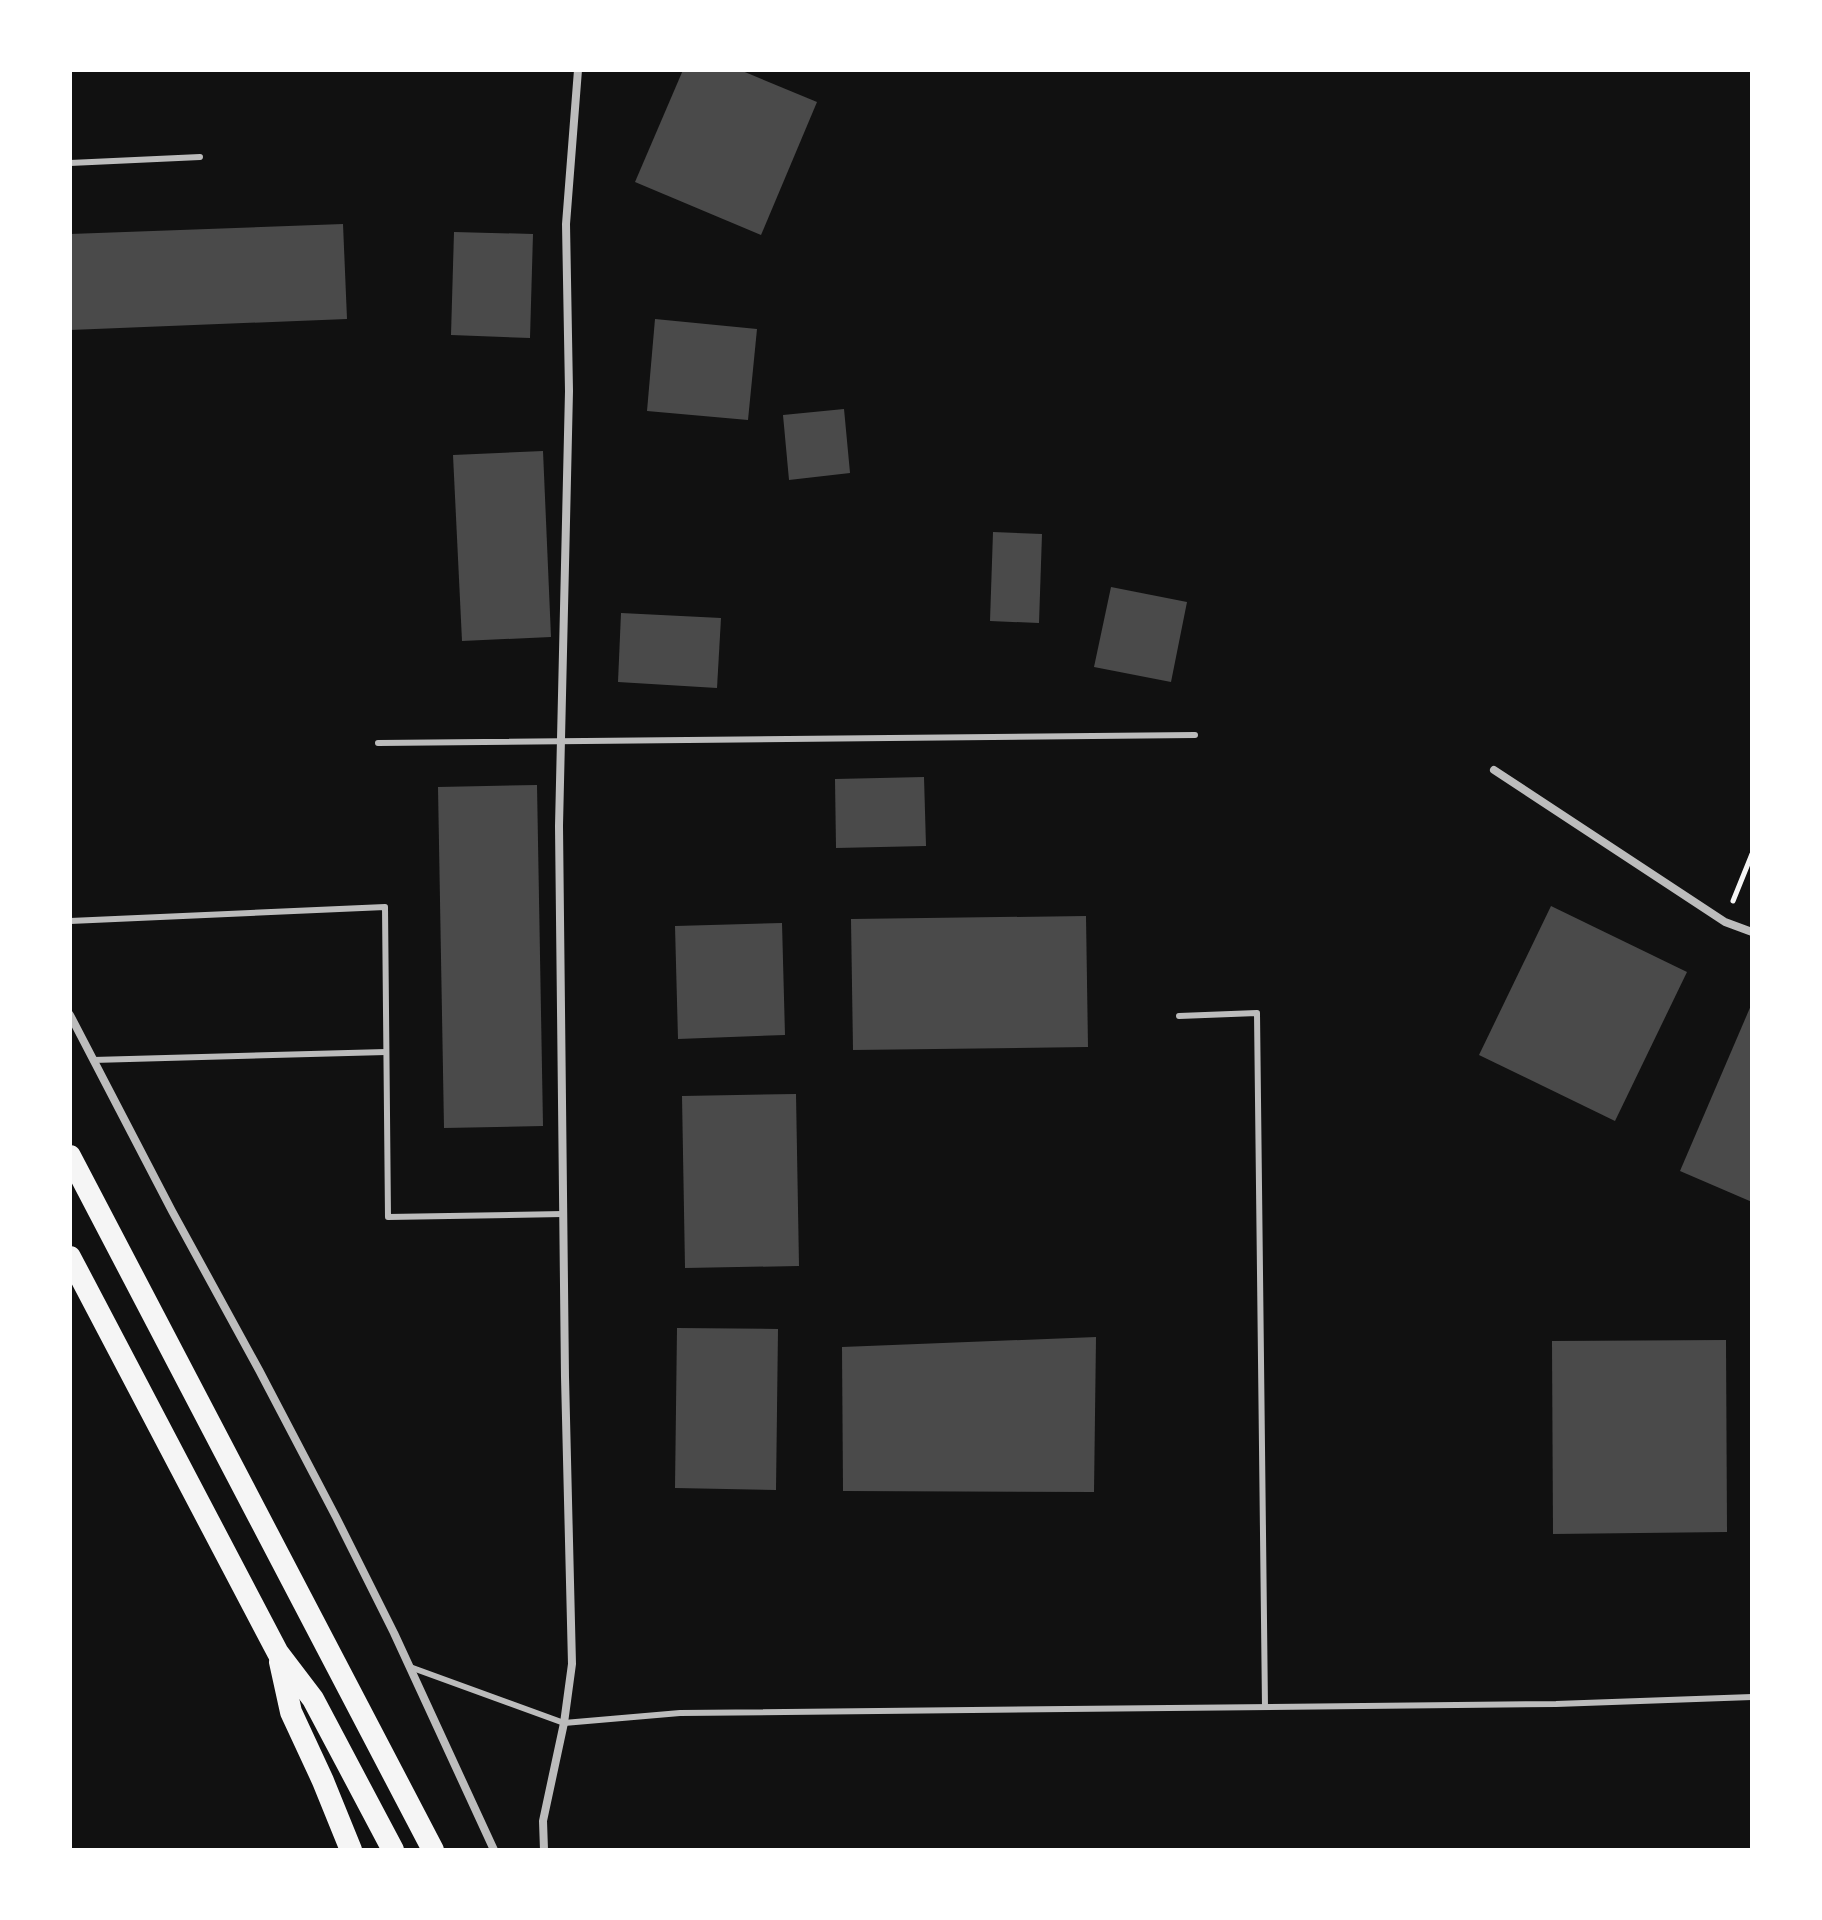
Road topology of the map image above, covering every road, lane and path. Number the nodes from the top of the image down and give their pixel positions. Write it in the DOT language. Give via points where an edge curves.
graph roads {
  1 [pos="578,70"];
  2 [pos="200,157"];
  3 [pos="70,163"];
  4 [pos="1195,735"];
  5 [pos="561,742"];
  6 [pos="378,743"];
  7 [pos="1494,770"];
  8 [pos="1752,854"];
  9 [pos="70,921"];
  10 [pos="1725,922"];
  11 [pos="1752,932"];
  12 [pos="70,1015"];
  13 [pos="1179,1016"];
  14 [pos="386,1052"];
  15 [pos="93,1060"];
  16 [pos="70,1156"];
  17 [pos="563,1214"];
  18 [pos="70,1257"];
  19 [pos="278,1653"];
  20 [pos="409,1666"];
  21 [pos="1752,1697"];
  22 [pos="1265,1707"];
  23 [pos="564,1723"];
  24 [pos="351,1850"];
  25 [pos="393,1850"];
  26 [pos="433,1850"];
  27 [pos="494,1850"];
  28 [pos="544,1850"];
  1 -- 5 [label="street" via="566,224 569,391"];
  2 -- 3 [label="lane"];
  4 -- 5 [label="lane"];
  5 -- 6 [label="lane"];
  5 -- 17 [label="street"];
  7 -- 10 [label="street"];
  8 -- 10 [label="path"];
  9 -- 14 [label="lane" via="385,907"];
  10 -- 11 [label="street"];
  12 -- 15 [label="street"];
  13 -- 22 [label="lane" via="1257,1013"];
  14 -- 15 [label="lane"];
  14 -- 17 [label="lane" via="388,1217"];
  15 -- 20 [label="street" via="336,1517"];
  16 -- 26 [label="highway"];
  17 -- 23 [label="street" via="572,1664"];
  18 -- 19 [label="highway"];
  19 -- 24 [label="highway" via="291,1712"];
  19 -- 25 [label="highway" via="313,1699"];
  20 -- 23 [label="lane"];
  20 -- 27 [label="street"];
  21 -- 22 [label="lane"];
  22 -- 23 [label="lane" via="680,1713"];
  23 -- 28 [label="street" via="543,1821"];
}
